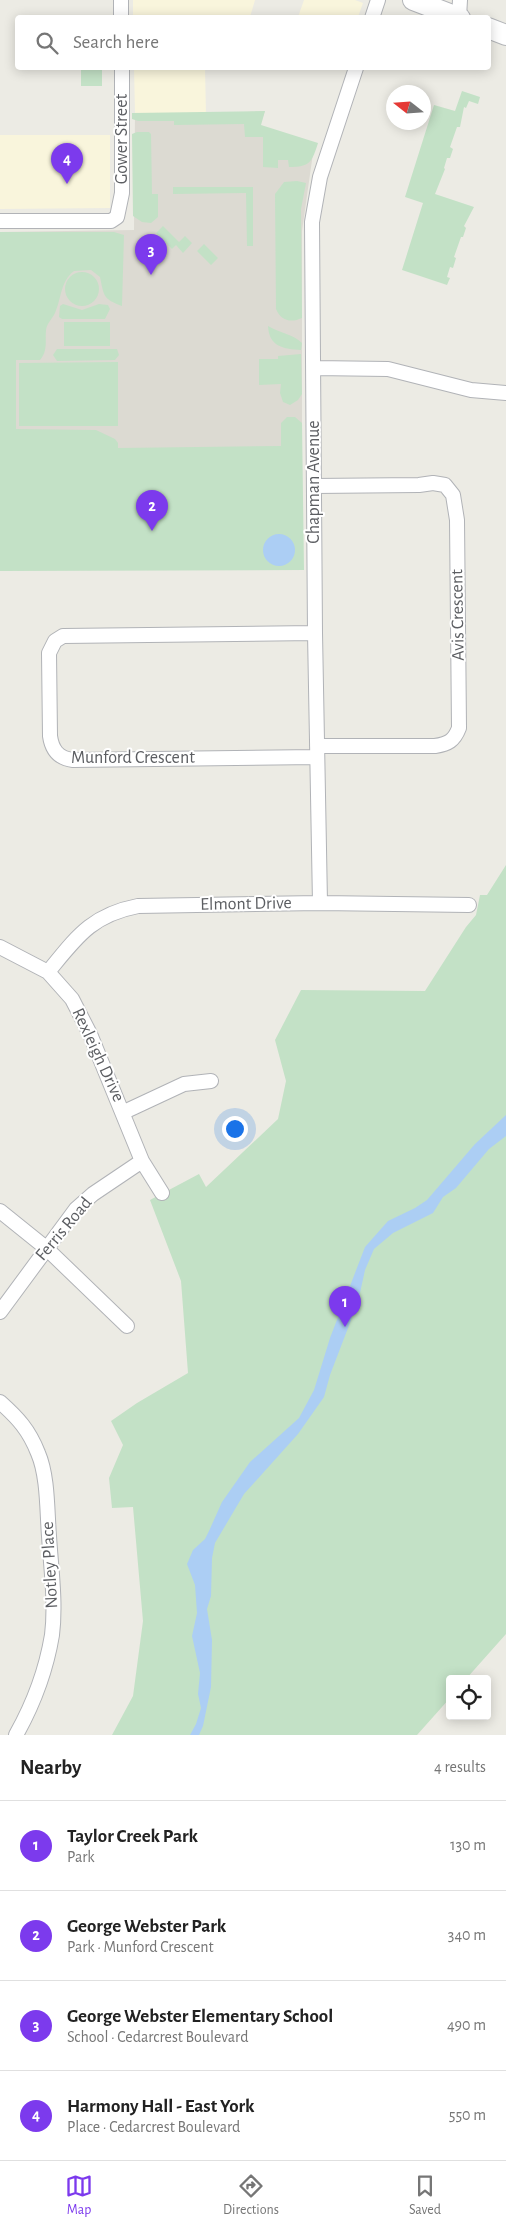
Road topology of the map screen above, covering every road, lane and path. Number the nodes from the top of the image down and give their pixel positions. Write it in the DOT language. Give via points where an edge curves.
graph roads {
  1 [pos="121,0"];
  2 [pos="378,0"];
  3 [pos="413,0"];
  4 [pos="460,0"];
  5 [pos="121,15"];
  6 [pos="373,15"];
  7 [pos="451,15"];
  8 [pos="459,15"];
  9 [pos="491,29"];
  10 [pos="506,35"];
  11 [pos="122,70"];
  12 [pos="355,70"];
  13 [pos="0,221"];
  14 [pos="314,368"];
  15 [pos="506,393"];
  16 [pos="314,486"];
  17 [pos="315,632"];
  18 [pos="318,752"];
  19 [pos="320,903"];
  20 [pos="469,904"];
  21 [pos="0,947"];
  22 [pos="48,972"];
  23 [pos="211,1081"];
  24 [pos="124,1112"];
  25 [pos="142,1161"];
  26 [pos="162,1193"];
  27 [pos="0,1211"];
  28 [pos="46,1248"];
  29 [pos="0,1312"];
  30 [pos="127,1326"];
  31 [pos="0,1402"];
  32 [pos="16,1735"];
  1 -- 5 [label="street"];
  2 -- 6 [label="street"];
  3 -- 7 [label="street"];
  4 -- 8 [label="street"];
  9 -- 10 [label="street"];
  11 -- 13 [label="street, Gower Street" via="122,193 117,217 111,221"];
  12 -- 14 [label="street, Chapman Avenue" via="315,200 312,222"];
  14 -- 15 [label="street" via="388,369 471,390"];
  14 -- 16 [label="street, Chapman Avenue"];
  16 -- 17 [label="street, Chapman Avenue"];
  16 -- 18 [label="street, Avis Crescent" via="445,485 456,503 458,629 459,728 455,738 447,744 435,746"];
  17 -- 18 [label="street, Chapman Avenue"];
  17 -- 18 [label="street, Munford Crescent" via="63,636 55,641 50,653 50,736 59,756 73,760"];
  18 -- 19 [label="street, Chapman Avenue"];
  19 -- 20 [label="street, Elmont Drive"];
  19 -- 22 [label="street, Elmont Drive" via="128,908 108,915 85,930"];
  21 -- 22 [label="street, Rexleigh Drive"];
  22 -- 24 [label="street, Rexleigh Drive" via="78,1009"];
  23 -- 24 [label="street" via="184,1084"];
  24 -- 25 [label="street, Rexleigh Drive"];
  25 -- 26 [label="street, Rexleigh Drive"];
  25 -- 28 [label="street, Ferris Road" via="76,1209"];
  27 -- 28 [label="street"];
  28 -- 29 [label="street, Ferris Road"];
  28 -- 30 [label="street"];
  31 -- 32 [label="street, Notley Place" via="20,1419 39,1454 46,1493 53,1594 52,1634 43,1676"];
}
